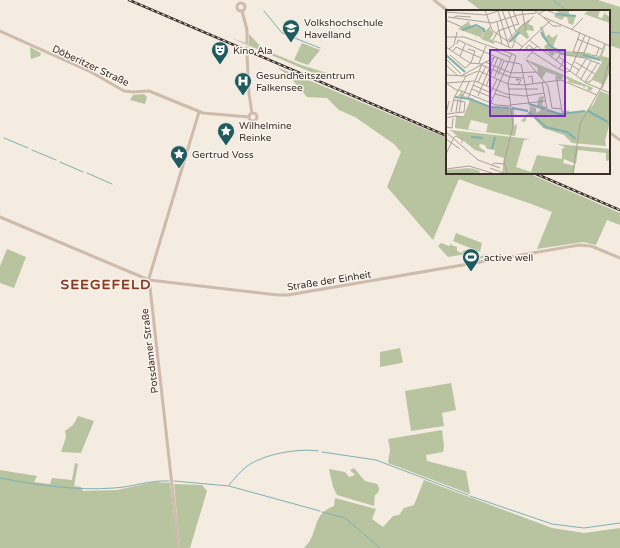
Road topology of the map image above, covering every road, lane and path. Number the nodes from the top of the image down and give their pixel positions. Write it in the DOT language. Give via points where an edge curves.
graph roads {
  1 [pos="434,0"];
  2 [pos="243,2"];
  3 [pos="447,10"];
  4 [pos="242,11"];
  5 [pos="0,31"];
  6 [pos="247,42"];
  7 [pos="247,54"];
  8 [pos="199,112"];
  9 [pos="252,113"];
  10 [pos="249,117"];
  11 [pos="610,133"];
  12 [pos="620,140"];
  13 [pos="0,218"];
  14 [pos="620,258"];
  15 [pos="149,280"];
  16 [pos="179,548"];
  1 -- 3 [label="street"];
  2 -- 4 [label="street" via="245,7"];
  2 -- 4 [label="street" via="237,7"];
  4 -- 6 [label="street"];
  5 -- 8 [label="street, Döberitzer Straße" via="91,72 124,91 154,93"];
  7 -- 9 [label="street"];
  8 -- 10 [label="street, Döberitzer Straße"];
  8 -- 15 [label="street, Potsdamer Straße"];
  9 -- 10 [label="street"];
  9 -- 10 [label="street" via="256,116 255,120 251,121"];
  11 -- 12 [label="street"];
  13 -- 15 [label="street, Straße der Einheit"];
  14 -- 15 [label="street, Straße der Einheit" via="591,246 579,246 288,295"];
  15 -- 16 [label="street, Potsdamer Straße"];
}
